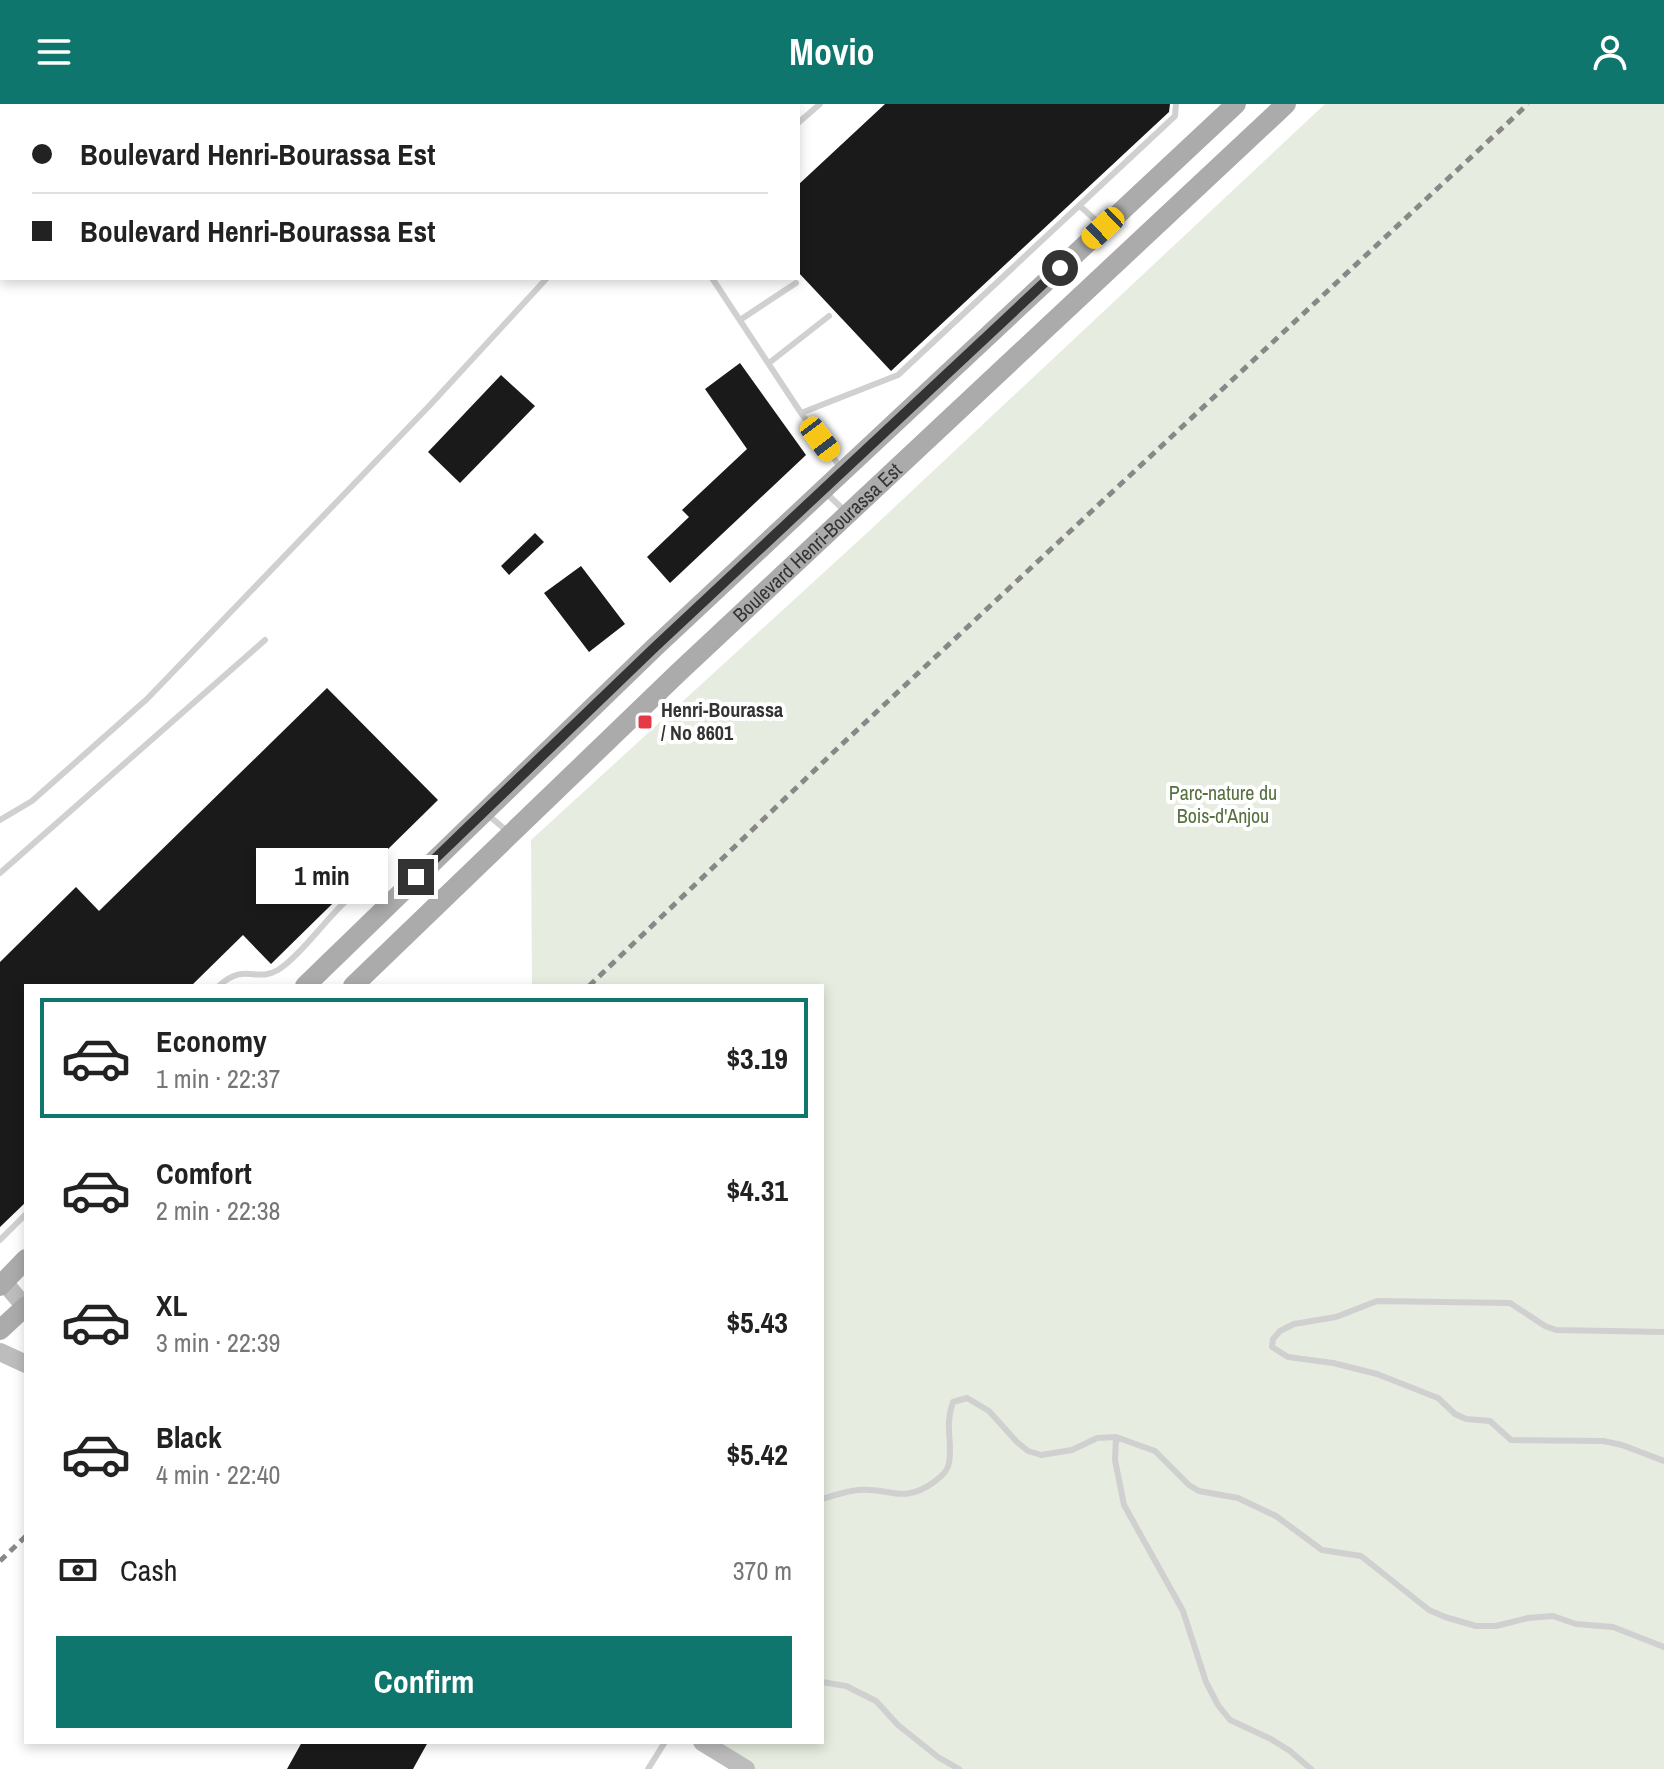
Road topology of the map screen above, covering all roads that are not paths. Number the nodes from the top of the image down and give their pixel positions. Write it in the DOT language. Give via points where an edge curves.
graph roads {
  1 [pos="820,104"];
  2 [pos="1176,104"];
  3 [pos="1236,104"];
  4 [pos="1286,104"];
  5 [pos="800,121"];
  6 [pos="1080,206"];
  7 [pos="1103,228"];
  8 [pos="545,280"];
  9 [pos="713,280"];
  10 [pos="796,283"];
  11 [pos="829,316"];
  12 [pos="740,320"];
  13 [pos="769,363"];
  14 [pos="801,413"];
  15 [pos="843,470"];
  16 [pos="822,490"];
  17 [pos="848,515"];
  18 [pos="265,640"];
  19 [pos="483,811"];
  20 [pos="0,820"];
  21 [pos="510,833"];
  22 [pos="0,873"];
  23 [pos="361,899"];
  24 [pos="221,984"];
  25 [pos="307,984"];
  26 [pos="355,984"];
  27 [pos="24,1216"];
  28 [pos="0,1240"];
  29 [pos="24,1261"];
  30 [pos="1,1282"];
  31 [pos="24,1305"];
  32 [pos="24,1309"];
  33 [pos="0,1330"];
  34 [pos="1664,1332"];
  35 [pos="0,1352"];
  36 [pos="24,1363"];
  37 [pos="1116,1437"];
  38 [pos="1664,1461"];
  39 [pos="824,1498"];
  40 [pos="1664,1647"];
  41 [pos="824,1682"];
  42 [pos="664,1744"];
  43 [pos="705,1744"];
  44 [pos="648,1769"];
  45 [pos="746,1769"];
  46 [pos="959,1769"];
  47 [pos="1311,1769"];
  1 -- 5 [label="lane"];
  2 -- 6 [label="lane" via="1175,116"];
  3 -- 7 [label="main road, Boulevard Henri-Bourassa Est"];
  4 -- 17 [label="main road, Boulevard Henri-Bourassa Est"];
  6 -- 7 [label="lane"];
  6 -- 14 [label="lane" via="898,375"];
  7 -- 15 [label="main road, Boulevard Henri-Bourassa Est"];
  8 -- 20 [label="lane" via="147,699 32,801"];
  9 -- 12 [label="lane"];
  10 -- 12 [label="lane"];
  11 -- 13 [label="lane"];
  12 -- 13 [label="lane"];
  13 -- 14 [label="lane"];
  14 -- 15 [label="lane"];
  15 -- 16 [label="main road, Boulevard Henri-Bourassa Est"];
  16 -- 17 [label="lane"];
  16 -- 19 [label="main road, Boulevard Henri-Bourassa Est"];
  17 -- 21 [label="main road, Boulevard Henri-Bourassa Est"];
  18 -- 22 [label="lane"];
  19 -- 21 [label="lane"];
  19 -- 25 [label="main road, Boulevard Henri-Bourassa Est"];
  21 -- 26 [label="main road, Boulevard Henri-Bourassa Est"];
  23 -- 24 [label="lane" via="346,901 280,969 239,973"];
  27 -- 28 [label="lane"];
  29 -- 30 [label="main road"];
  30 -- 31 [label="street"];
  32 -- 33 [label="main road"];
  34 -- 38 [label="lane" via="1556,1330 1510,1303 1377,1301 1336,1317 1294,1324 1280,1331 1272,1347 1288,1357 1377,1374 1438,1398 1466,1419 1490,1421 1511,1440 1603,1441"];
  35 -- 36 [label="street"];
  37 -- 39 [label="lane" via="1041,1455 1017,1442 978,1403 961,1398 949,1414 949,1466 923,1490 896,1496 854,1490"];
  37 -- 40 [label="lane" via="1155,1451 1199,1491 1238,1498 1276,1516 1322,1550 1361,1556 1445,1617 1496,1626 1553,1616 1613,1627"];
  37 -- 47 [label="lane" via="1124,1505 1183,1611 1218,1705 1230,1720 1271,1739"];
  41 -- 46 [label="lane" via="876,1701 898,1725"];
  42 -- 44 [label="lane"];
  43 -- 45 [label="street"];
}
